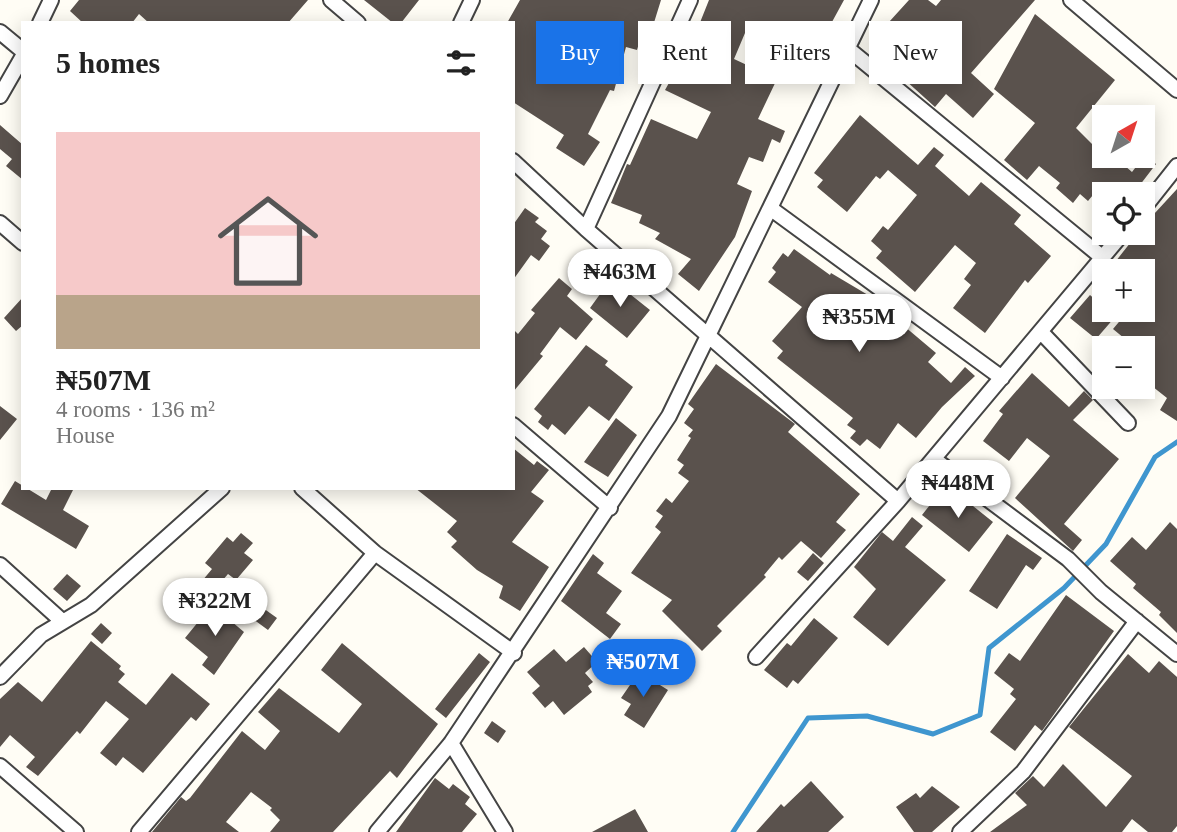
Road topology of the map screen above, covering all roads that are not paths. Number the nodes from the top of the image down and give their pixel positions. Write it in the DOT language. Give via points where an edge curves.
graph roads {
  1 [pos="51,0"];
  2 [pos="331,0"];
  3 [pos="471,0"];
  4 [pos="690,0"];
  5 [pos="871,0"];
  6 [pos="1071,0"];
  7 [pos="41,21"];
  8 [pos="356,21"];
  9 [pos="462,21"];
  10 [pos="0,32"];
  11 [pos="855,32"];
  12 [pos="21,51"];
  13 [pos="855,55"];
  14 [pos="21,57"];
  15 [pos="830,84"];
  16 [pos="1177,90"];
  17 [pos="0,96"];
  18 [pos="515,163"];
  19 [pos="1177,166"];
  20 [pos="1155,193"];
  21 [pos="771,208"];
  22 [pos="0,223"];
  23 [pos="586,229"];
  24 [pos="21,241"];
  25 [pos="1113,245"];
  26 [pos="1102,258"];
  27 [pos="1041,332"];
  28 [pos="711,335"];
  29 [pos="1002,377"];
  30 [pos="1128,423"];
  31 [pos="515,427"];
  32 [pos="934,459"];
  33 [pos="220,490"];
  34 [pos="304,490"];
  35 [pos="898,501"];
  36 [pos="610,508"];
  37 [pos="375,553"];
  38 [pos="0,565"];
  39 [pos="62,621"];
  40 [pos="1137,621"];
  41 [pos="1174,647"];
  42 [pos="514,653"];
  43 [pos="756,657"];
  44 [pos="0,677"];
  45 [pos="451,743"];
  46 [pos="0,766"];
  47 [pos="76,832"];
  48 [pos="139,832"];
  49 [pos="377,832"];
  50 [pos="505,832"];
  51 [pos="960,832"];
  1 -- 7 [label="street"];
  2 -- 8 [label="street"];
  3 -- 9 [label="street"];
  4 -- 23 [label="street"];
  5 -- 11 [label="street"];
  6 -- 16 [label="street"];
  10 -- 12 [label="street"];
  13 -- 26 [label="street"];
  14 -- 17 [label="street"];
  15 -- 21 [label="street"];
  18 -- 23 [label="street"];
  19 -- 20 [label="street"];
  21 -- 28 [label="street"];
  21 -- 29 [label="street"];
  22 -- 24 [label="street"];
  23 -- 28 [label="street"];
  25 -- 26 [label="street"];
  26 -- 27 [label="street"];
  27 -- 29 [label="street"];
  27 -- 30 [label="street"];
  28 -- 35 [label="street"];
  28 -- 36 [label="street" via="669,416"];
  29 -- 32 [label="street"];
  31 -- 36 [label="street"];
  32 -- 35 [label="street"];
  32 -- 40 [label="street" via="1068,559"];
  33 -- 39 [label="street" via="91,605"];
  34 -- 37 [label="street"];
  35 -- 43 [label="street"];
  36 -- 42 [label="street"];
  37 -- 42 [label="street"];
  37 -- 48 [label="street"];
  38 -- 39 [label="street"];
  39 -- 44 [label="street" via="41,635"];
  40 -- 41 [label="street"];
  40 -- 51 [label="street" via="1023,772"];
  42 -- 45 [label="street"];
  45 -- 49 [label="street"];
  45 -- 50 [label="street"];
  46 -- 47 [label="street"];
}
